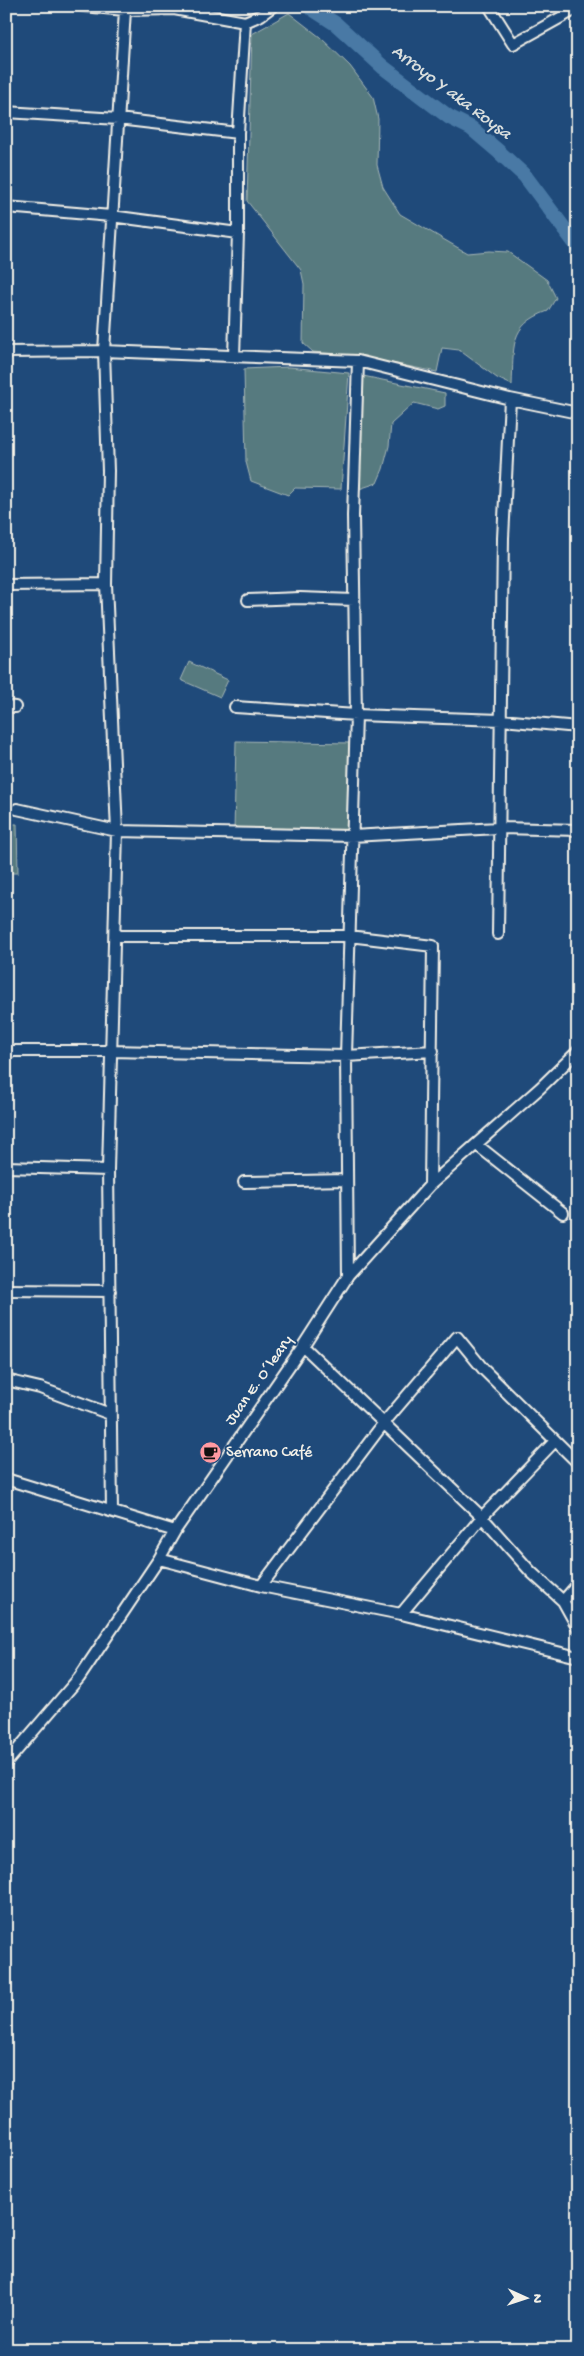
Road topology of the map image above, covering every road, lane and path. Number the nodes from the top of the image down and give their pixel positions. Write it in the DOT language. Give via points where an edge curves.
graph roads {
  1 [pos="84,6"];
  2 [pos="489,6"];
  3 [pos="271,7"];
  4 [pos="578,8"];
  5 [pos="125,10"];
  6 [pos="245,22"];
  7 [pos="6,112"];
  8 [pos="118,119"];
  9 [pos="238,133"];
  10 [pos="6,207"];
  11 [pos="111,216"];
  12 [pos="238,232"];
  13 [pos="104,351"];
  14 [pos="6,352"];
  15 [pos="234,356"];
  16 [pos="358,361"];
  17 [pos="510,399"];
  18 [pos="578,413"];
  19 [pos="106,584"];
  20 [pos="6,585"];
  21 [pos="248,600"];
  22 [pos="354,600"];
  23 [pos="235,707"];
  24 [pos="356,715"];
  25 [pos="501,720"];
  26 [pos="578,727"];
  27 [pos="17,809"];
  28 [pos="498,828"];
  29 [pos="578,830"];
  30 [pos="116,831"];
  31 [pos="352,836"];
  32 [pos="498,934"];
  33 [pos="115,936"];
  34 [pos="349,936"];
  35 [pos="110,1050"];
  36 [pos="6,1051"];
  37 [pos="433,1051"];
  38 [pos="578,1051"];
  39 [pos="346,1056"];
  40 [pos="477,1145"];
  41 [pos="6,1167"];
  42 [pos="108,1170"];
  43 [pos="347,1180"];
  44 [pos="244,1182"];
  45 [pos="430,1185"];
  46 [pos="563,1214"];
  47 [pos="348,1276"];
  48 [pos="6,1290"];
  49 [pos="110,1291"];
  50 [pos="303,1346"];
  51 [pos="6,1380"];
  52 [pos="110,1414"];
  53 [pos="383,1424"];
  54 [pos="555,1441"];
  55 [pos="578,1463"];
  56 [pos="6,1479"];
  57 [pos="112,1511"];
  58 [pos="482,1517"];
  59 [pos="175,1531"];
  60 [pos="159,1559"];
  61 [pos="578,1584"];
  62 [pos="261,1586"];
  63 [pos="563,1601"];
  64 [pos="401,1614"];
  65 [pos="578,1628"];
  66 [pos="578,1657"];
  67 [pos="6,1763"];
  1 -- 5 [label="street"];
  2 -- 4 [label="street" via="513,44"];
  3 -- 6 [label="street"];
  5 -- 6 [label="street" via="174,9"];
  5 -- 8 [label="street"];
  6 -- 9 [label="street"];
  7 -- 8 [label="street"];
  8 -- 9 [label="street"];
  8 -- 11 [label="street"];
  9 -- 12 [label="street"];
  10 -- 11 [label="street"];
  11 -- 12 [label="street"];
  11 -- 13 [label="street"];
  12 -- 15 [label="street"];
  13 -- 14 [label="street"];
  13 -- 15 [label="street"];
  13 -- 19 [label="street" via="108,472"];
  15 -- 16 [label="street"];
  16 -- 17 [label="street"];
  16 -- 22 [label="street"];
  17 -- 18 [label="street"];
  17 -- 25 [label="street" via="503,538"];
  19 -- 20 [label="street"];
  19 -- 30 [label="street"];
  21 -- 22 [label="street"];
  22 -- 24 [label="street"];
  23 -- 24 [label="street"];
  24 -- 25 [label="street"];
  24 -- 31 [label="street"];
  25 -- 26 [label="street"];
  25 -- 28 [label="street"];
  27 -- 30 [label="street"];
  28 -- 29 [label="street"];
  28 -- 31 [label="street"];
  28 -- 32 [label="street"];
  30 -- 31 [label="street"];
  30 -- 33 [label="street"];
  31 -- 34 [label="street"];
  33 -- 34 [label="street"];
  33 -- 35 [label="street"];
  34 -- 37 [label="street" via="433,946"];
  34 -- 39 [label="street"];
  35 -- 36 [label="street"];
  35 -- 39 [label="street"];
  35 -- 42 [label="street"];
  37 -- 39 [label="street"];
  37 -- 45 [label="street"];
  38 -- 40 [label="street, Juan E. O´leary"];
  39 -- 43 [label="street"];
  40 -- 45 [label="street, Juan E. O´leary"];
  40 -- 46 [label="street"];
  41 -- 42 [label="street"];
  42 -- 49 [label="street"];
  43 -- 44 [label="street"];
  43 -- 47 [label="street"];
  45 -- 47 [label="street, Juan E. O´leary"];
  47 -- 50 [label="street, Juan E. O´leary"];
  48 -- 49 [label="street"];
  49 -- 52 [label="street"];
  50 -- 53 [label="street"];
  50 -- 59 [label="street, Juan E. O´leary"];
  51 -- 52 [label="street" via="40,1388"];
  52 -- 57 [label="street"];
  53 -- 54 [label="street" via="456,1337"];
  53 -- 58 [label="street"];
  53 -- 62 [label="street"];
  54 -- 55 [label="street"];
  54 -- 58 [label="street"];
  56 -- 57 [label="street"];
  57 -- 59 [label="street"];
  58 -- 63 [label="street" via="531,1572"];
  58 -- 64 [label="street"];
  59 -- 60 [label="street, Juan E. O´leary"];
  60 -- 62 [label="street"];
  60 -- 67 [label="street, Juan E. O´leary" via="79,1678"];
  61 -- 63 [label="street"];
  62 -- 64 [label="street"];
  63 -- 65 [label="street"];
  64 -- 66 [label="street"];
}
